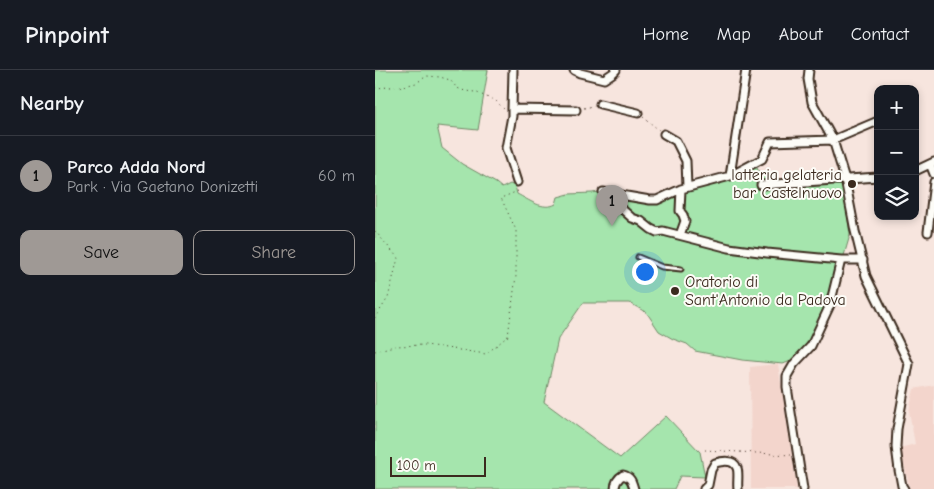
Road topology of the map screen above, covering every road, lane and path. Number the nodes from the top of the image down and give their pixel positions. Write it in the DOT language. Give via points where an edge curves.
graph roads {
  1 [pos="513,70"];
  2 [pos="574,70"];
  3 [pos="616,70"];
  4 [pos="746,70"];
  5 [pos="809,70"];
  6 [pos="375,88"];
  7 [pos="600,104"];
  8 [pos="577,110"];
  9 [pos="512,113"];
  10 [pos="639,113"];
  11 [pos="874,123"];
  12 [pos="664,134"];
  13 [pos="833,140"];
  14 [pos="932,163"];
  15 [pos="919,169"];
  16 [pos="934,174"];
  17 [pos="730,176"];
  18 [pos="874,177"];
  19 [pos="845,179"];
  20 [pos="517,182"];
  21 [pos="934,182"];
  22 [pos="761,185"];
  23 [pos="684,188"];
  24 [pos="518,191"];
  25 [pos="603,192"];
  26 [pos="623,210"];
  27 [pos="375,231"];
  28 [pos="928,232"];
  29 [pos="680,235"];
  30 [pos="638,257"];
  31 [pos="841,260"];
  32 [pos="863,260"];
  33 [pos="681,269"];
  34 [pos="375,318"];
  35 [pos="375,351"];
  36 [pos="705,450"];
  37 [pos="798,455"];
  38 [pos="615,489"];
  39 [pos="634,489"];
  40 [pos="704,489"];
  41 [pos="738,489"];
  42 [pos="803,489"];
  43 [pos="904,489"];
  1 -- 9 [label="street"];
  2 -- 3 [label="street" via="604,79"];
  4 -- 17 [label="street"];
  5 -- 13 [label="street" via="813,102"];
  6 -- 9 [label="path" via="404,86 427,76 440,77 450,80 457,88 496,101"];
  7 -- 8 [label="path"];
  7 -- 10 [label="street"];
  8 -- 9 [label="street"];
  9 -- 20 [label="street" via="506,148"];
  10 -- 12 [label="path"];
  11 -- 13 [label="street"];
  12 -- 23 [label="street" via="676,141 686,161"];
  13 -- 17 [label="street" via="770,142 762,159"];
  13 -- 19 [label="street"];
  14 -- 15 [label="street"];
  14 -- 16 [label="street"];
  17 -- 23 [label="street"];
  18 -- 19 [label="street"];
  19 -- 22 [label="street"];
  19 -- 32 [label="street"];
  21 -- 28 [label="street"];
  23 -- 25 [label="street" via="657,200"];
  23 -- 29 [label="street" via="680,211 685,221"];
  24 -- 35 [label="path" via="501,198 516,230 516,276 508,336 486,354 426,345 394,346"];
  26 -- 29 [label="street" via="657,232"];
  27 -- 34 [label="path" via="398,258 388,298"];
  29 -- 31 [label="street" via="729,248"];
  30 -- 33 [label="lane" via="662,267"];
  31 -- 32 [label="street"];
  31 -- 37 [label="street" via="830,304 815,338 787,376"];
  32 -- 43 [label="street" via="866,276 909,364 896,447"];
  36 -- 37 [label="path"];
  37 -- 42 [label="street"];
  38 -- 39 [label="street" via="616,482 623,475 631,480"];
  40 -- 41 [label="street" via="715,463 723,461 737,468"];
}
